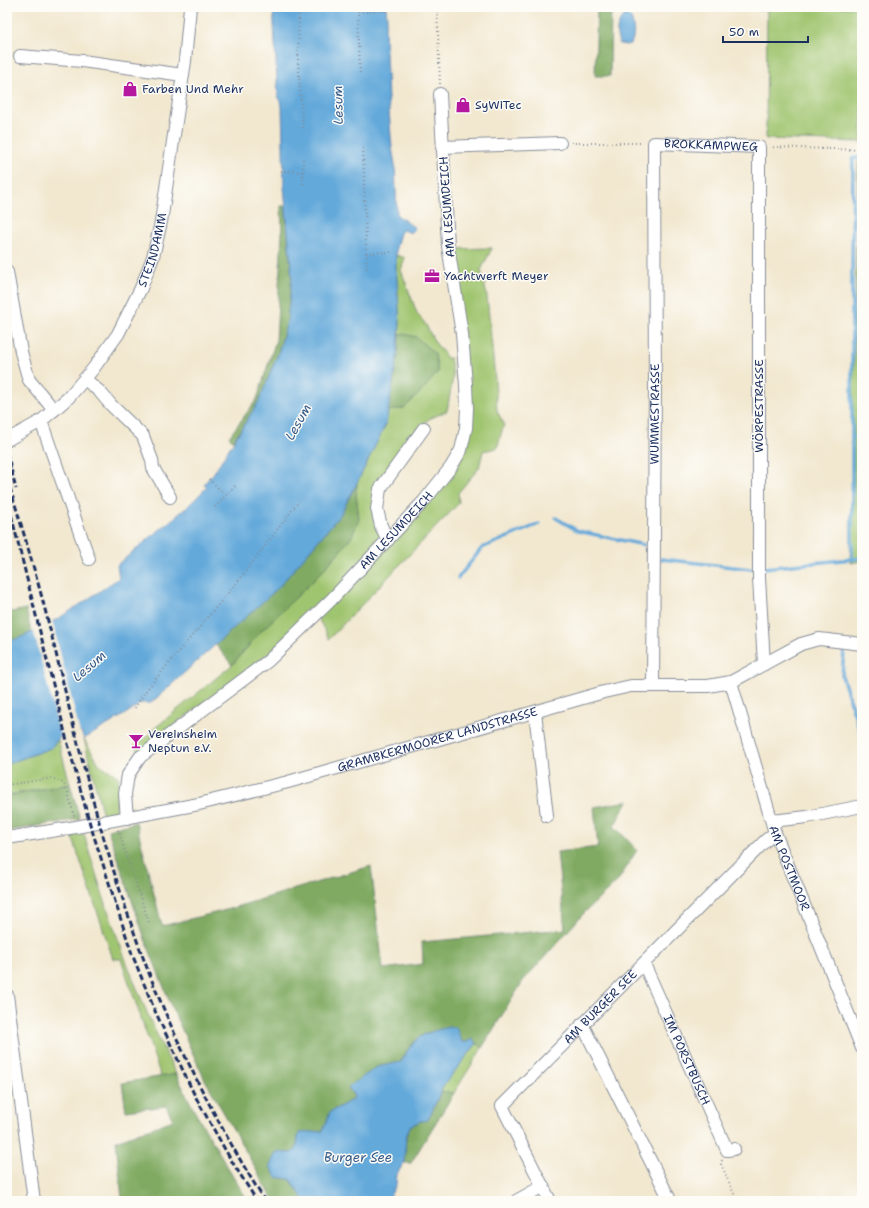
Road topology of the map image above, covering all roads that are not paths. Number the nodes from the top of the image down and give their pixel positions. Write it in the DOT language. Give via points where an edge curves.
graph roads {
  1 [pos="190,7"];
  2 [pos="20,56"];
  3 [pos="183,75"];
  4 [pos="440,94"];
  5 [pos="560,143"];
  6 [pos="654,144"];
  7 [pos="442,147"];
  8 [pos="759,147"];
  9 [pos="7,272"];
  10 [pos="85,379"];
  11 [pos="54,410"];
  12 [pos="41,421"];
  13 [pos="424,428"];
  14 [pos="7,440"];
  15 [pos="170,497"];
  16 [pos="388,540"];
  17 [pos="88,559"];
  18 [pos="862,644"];
  19 [pos="764,664"];
  20 [pos="731,682"];
  21 [pos="653,685"];
  22 [pos="535,712"];
  23 [pos="862,806"];
  24 [pos="548,816"];
  25 [pos="121,819"];
  26 [pos="772,821"];
  27 [pos="775,834"];
  28 [pos="7,838"];
  29 [pos="644,964"];
  30 [pos="7,1000"];
  31 [pos="582,1024"];
  32 [pos="862,1048"];
  33 [pos="730,1150"];
  34 [pos="543,1186"];
  35 [pos="669,1198"];
  36 [pos="34,1201"];
  37 [pos="516,1201"];
  38 [pos="550,1201"];
  1 -- 3 [label="street, STEINDAMM"];
  2 -- 3 [label="street" via="82,61"];
  3 -- 10 [label="street, STEINDAMM" via="161,222 153,257 127,318"];
  4 -- 7 [label="street, AM LESUMDEICH"];
  5 -- 7 [label="street, AM LESUMDEICH"];
  6 -- 8 [label="street, BROKKAMPWEG"];
  6 -- 21 [label="street, WUMMESTRASSE"];
  7 -- 16 [label="street, AM LESUMDEICH" via="448,246 462,334 467,401 466,428 461,450 451,467"];
  8 -- 19 [label="street, WÖRPESTRASSE" via="759,578"];
  9 -- 11 [label="street" via="28,380"];
  10 -- 11 [label="street, STEINDAMM"];
  10 -- 15 [label="street" via="143,436 153,468"];
  11 -- 12 [label="street, STEINDAMM"];
  12 -- 14 [label="street, STEINDAMM"];
  12 -- 17 [label="street"];
  13 -- 16 [label="street" via="380,489 377,509"];
  16 -- 25 [label="street, AM LESUMDEICH" via="268,661 140,756 128,775"];
  18 -- 19 [label="street, GRAMBKERMOORER LANDSTRASSE" via="820,639 801,644"];
  19 -- 20 [label="street, GRAMBKERMOORER LANDSTRASSE"];
  20 -- 21 [label="street, GRAMBKERMOORER LANDSTRASSE" via="708,686"];
  20 -- 26 [label="street, AM POSTMOOR"];
  21 -- 22 [label="street, GRAMBKERMOORER LANDSTRASSE" via="631,686 604,692"];
  22 -- 24 [label="street"];
  22 -- 25 [label="street, GRAMBKERMOORER LANDSTRASSE" via="288,782 199,804"];
  23 -- 26 [label="street"];
  25 -- 28 [label="street, GRAMBKERMOORER LANDSTRASSE"];
  26 -- 27 [label="street, AM POSTMOOR"];
  27 -- 29 [label="street, AM BURGER SEE" via="765,841"];
  27 -- 32 [label="street, AM POSTMOOR"];
  29 -- 31 [label="street, AM BURGER SEE"];
  29 -- 33 [label="street, IM PORSTBUSCH"];
  30 -- 36 [label="street"];
  31 -- 34 [label="street, AM BURGER SEE" via="502,1106"];
  31 -- 35 [label="street"];
  34 -- 37 [label="street"];
  34 -- 38 [label="street, AM BURGER SEE"];
}
